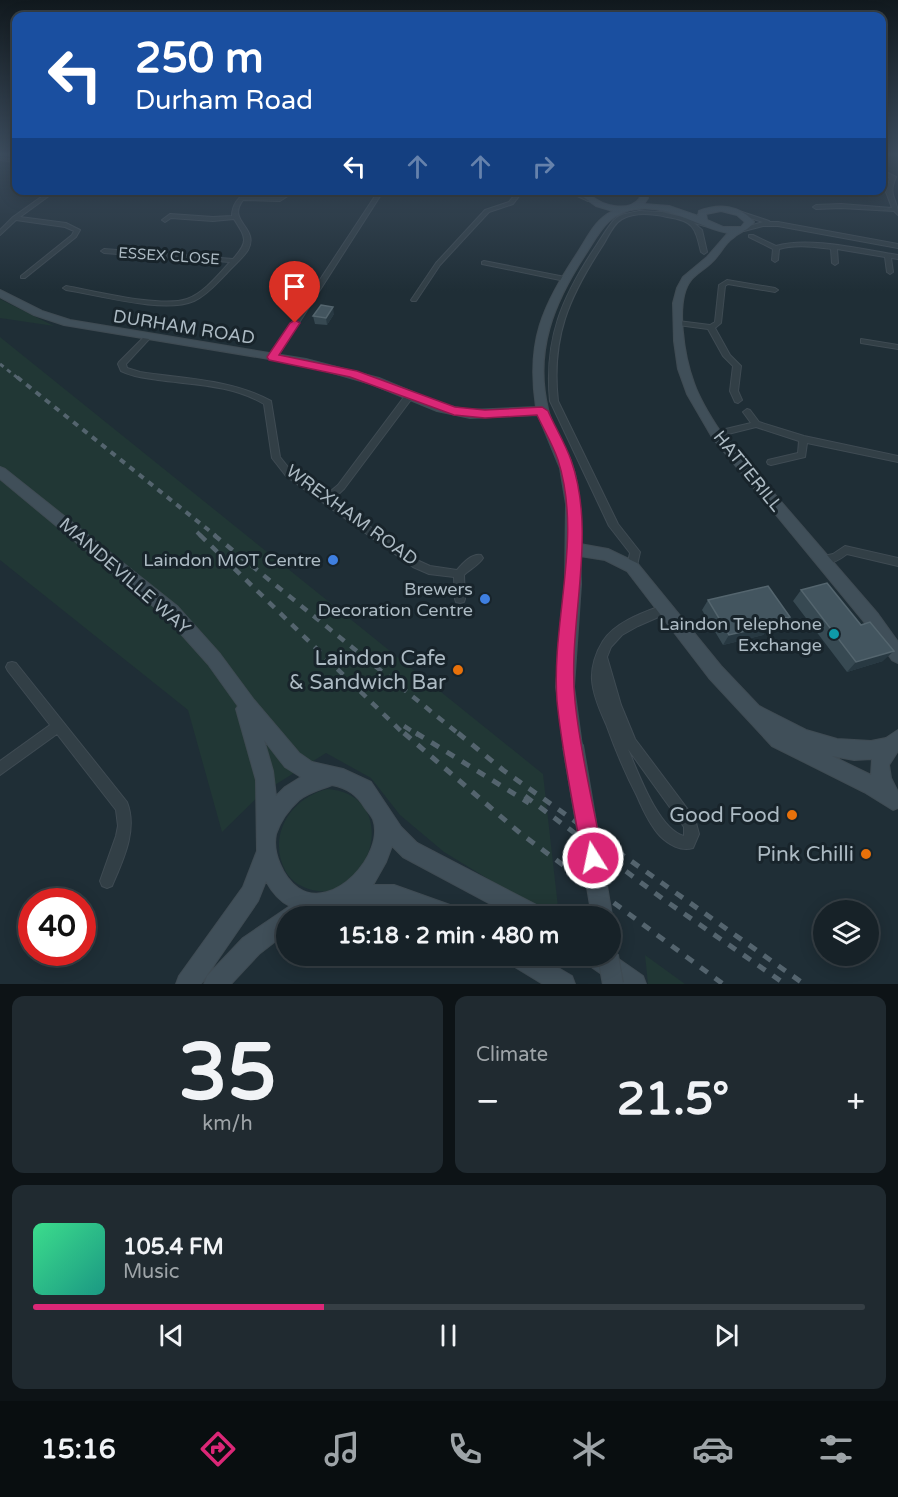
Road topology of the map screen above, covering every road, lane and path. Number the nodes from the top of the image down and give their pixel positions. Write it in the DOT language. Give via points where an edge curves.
graph roads {
  1 [pos="41,200"];
  2 [pos="240,200"];
  3 [pos="376,200"];
  4 [pos="514,200"];
  5 [pos="590,200"];
  6 [pos="644,200"];
  7 [pos="661,200"];
  8 [pos="600,205"];
  9 [pos="816,207"];
  10 [pos="629,208"];
  11 [pos="713,209"];
  12 [pos="897,212"];
  13 [pos="742,214"];
  14 [pos="234,217"];
  15 [pos="15,218"];
  16 [pos="680,218"];
  17 [pos="604,219"];
  18 [pos="165,220"];
  19 [pos="705,223"];
  20 [pos="778,224"];
  21 [pos="744,232"];
  22 [pos="0,234"];
  23 [pos="898,246"];
  24 [pos="834,247"];
  25 [pos="776,248"];
  26 [pos="104,251"];
  27 [pos="704,252"];
  28 [pos="888,256"];
  29 [pos="898,257"];
  30 [pos="775,260"];
  31 [pos="235,261"];
  32 [pos="484,263"];
  33 [pos="835,263"];
  34 [pos="890,272"];
  35 [pos="692,273"];
  36 [pos="23,277"];
  37 [pos="565,279"];
  38 [pos="66,288"];
  39 [pos="775,290"];
  40 [pos="0,293"];
  41 [pos="414,300"];
  42 [pos="678,323"];
  43 [pos="711,327"];
  44 [pos="147,337"];
  45 [pos="864,341"];
  46 [pos="898,347"];
  47 [pos="273,357"];
  48 [pos="410,395"];
  49 [pos="738,400"];
  50 [pos="542,411"];
  51 [pos="747,412"];
  52 [pos="756,424"];
  53 [pos="717,434"];
  54 [pos="803,439"];
  55 [pos="898,459"];
  56 [pos="771,462"];
  57 [pos="0,472"];
  58 [pos="326,500"];
  59 [pos="575,549"];
  60 [pos="478,558"];
  61 [pos="822,560"];
  62 [pos="898,562"];
  63 [pos="633,567"];
  64 [pos="459,574"];
  65 [pos="460,599"];
  66 [pos="666,609"];
  67 [pos="896,649"];
  68 [pos="602,658"];
  69 [pos="12,667"];
  70 [pos="238,693"];
  71 [pos="745,705"];
  72 [pos="59,726"];
  73 [pos="894,743"];
  74 [pos="0,769"];
  75 [pos="332,777"];
  76 [pos="896,802"];
  77 [pos="379,808"];
  78 [pos="267,845"];
  79 [pos="107,881"];
  80 [pos="339,898"];
  81 [pos="318,906"];
  82 [pos="422,906"];
  83 [pos="515,906"];
  84 [pos="600,906"];
  85 [pos="276,927"];
  86 [pos="534,966"];
  87 [pos="609,966"];
  88 [pos="610,966"];
  89 [pos="187,984"];
  90 [pos="215,984"];
  91 [pos="564,984"];
  92 [pos="613,984"];
  93 [pos="635,984"];
  1 -- 15 [label="street"];
  2 -- 14 [label="street" via="234,207"];
  3 -- 47 [label="street"];
  4 -- 41 [label="street" via="487,211 438,264"];
  5 -- 8 [label="street"];
  6 -- 10 [label="street"];
  7 -- 11 [label="street"];
  8 -- 10 [label="street"];
  8 -- 17 [label="street" via="605,210"];
  9 -- 12 [label="street"];
  10 -- 17 [label="street"];
  10 -- 19 [label="street" via="673,210"];
  11 -- 13 [label="street"];
  11 -- 19 [label="street" via="702,213"];
  13 -- 20 [label="street"];
  13 -- 21 [label="street" via="750,222"];
  14 -- 18 [label="street" via="213,219 173,214"];
  14 -- 31 [label="street" via="249,240"];
  15 -- 22 [label="street"];
  15 -- 36 [label="street" via="77,230"];
  16 -- 19 [label="street"];
  16 -- 27 [label="street" via="698,228"];
  16 -- 63 [label="street" via="641,213 616,220 569,294 556,333 554,401 614,526 635,552"];
  17 -- 37 [label="street"];
  19 -- 21 [label="street"];
  19 -- 27 [label="street, HATTERILL" via="712,237"];
  20 -- 21 [label="street" via="763,224"];
  20 -- 23 [label="street"];
  21 -- 25 [label="street"];
  21 -- 35 [label="street, HATTERILL" via="725,238 710,259"];
  24 -- 25 [label="street" via="786,244"];
  24 -- 28 [label="street"];
  24 -- 33 [label="street"];
  25 -- 30 [label="street"];
  26 -- 31 [label="street, ESSEX CLOSE"];
  27 -- 35 [label="street, HATTERILL"];
  28 -- 29 [label="street"];
  28 -- 34 [label="street"];
  31 -- 38 [label="street" via="200,294 175,304 154,304"];
  32 -- 37 [label="street"];
  35 -- 42 [label="street, HATTERILL" via="680,291"];
  37 -- 50 [label="street" via="550,309 540,344 537,377"];
  39 -- 43 [label="street" via="727,282 722,285 718,322"];
  40 -- 44 [label="street, DURHAM ROAD" via="68,323"];
  42 -- 43 [label="street"];
  42 -- 53 [label="street, HATTERILL" via="685,379 698,408"];
  43 -- 49 [label="street" via="737,366 734,391"];
  44 -- 47 [label="street, DURHAM ROAD"];
  44 -- 58 [label="street, WREXHAM ROAD" via="122,364 124,369 257,395 267,403 276,458 289,474"];
  45 -- 46 [label="street"];
  47 -- 48 [label="street, DURHAM ROAD" via="344,371"];
  48 -- 50 [label="street, DURHAM ROAD" via="441,408 470,414"];
  48 -- 58 [label="street" via="340,488"];
  50 -- 59 [label="street" via="567,468"];
  51 -- 52 [label="street"];
  52 -- 53 [label="street"];
  52 -- 54 [label="street"];
  53 -- 61 [label="street, HATTERILL"];
  54 -- 55 [label="street"];
  54 -- 56 [label="street" via="801,455"];
  57 -- 70 [label="street, MANDEVILLE WAY" via="171,611"];
  58 -- 64 [label="street, WREXHAM ROAD" via="416,564"];
  59 -- 63 [label="street" via="608,555"];
  59 -- 84 [label="street, bridge" via="566,660 567,714"];
  60 -- 64 [label="street"];
  61 -- 62 [label="street" via="836,558 845,550"];
  61 -- 67 [label="street, HATTERILL"];
  63 -- 66 [label="street"];
  64 -- 65 [label="street"];
  66 -- 68 [label="street" via="616,633"];
  66 -- 71 [label="street"];
  68 -- 68 [label="street" via="631,743 690,824 692,834 688,843 675,840 660,827 641,792 599,690"];
  69 -- 72 [label="street"];
  70 -- 75 [label="street, MANDEVILLE WAY" via="292,760 309,771"];
  70 -- 78 [label="street, MANDEVILLE WAY" via="261,760 267,795"];
  71 -- 73 [label="street" via="782,728 819,744 863,751"];
  71 -- 76 [label="street" via="778,740 871,785"];
  72 -- 74 [label="street"];
  72 -- 79 [label="street" via="122,807 123,840"];
  73 -- 76 [label="street" via="881,758 880,775"];
  75 -- 77 [label="street, MANDEVILLE WAY" via="354,782"];
  75 -- 78 [label="street" via="308,783 287,798 271,823"];
  77 -- 80 [label="street" via="385,829 380,855 368,876"];
  77 -- 83 [label="street, MANDEVILLE WAY" via="394,834 415,853"];
  78 -- 80 [label="street, MANDEVILLE WAY" via="269,867 277,884 291,896 304,902"];
  78 -- 89 [label="street" via="251,894"];
  80 -- 81 [label="street"];
  80 -- 82 [label="street, MANDEVILLE WAY" via="394,896"];
  85 -- 90 [label="street" via="251,946"];
  86 -- 91 [label="street"];
  87 -- 93 [label="street"];
  88 -- 92 [label="street, bridge"];
}
